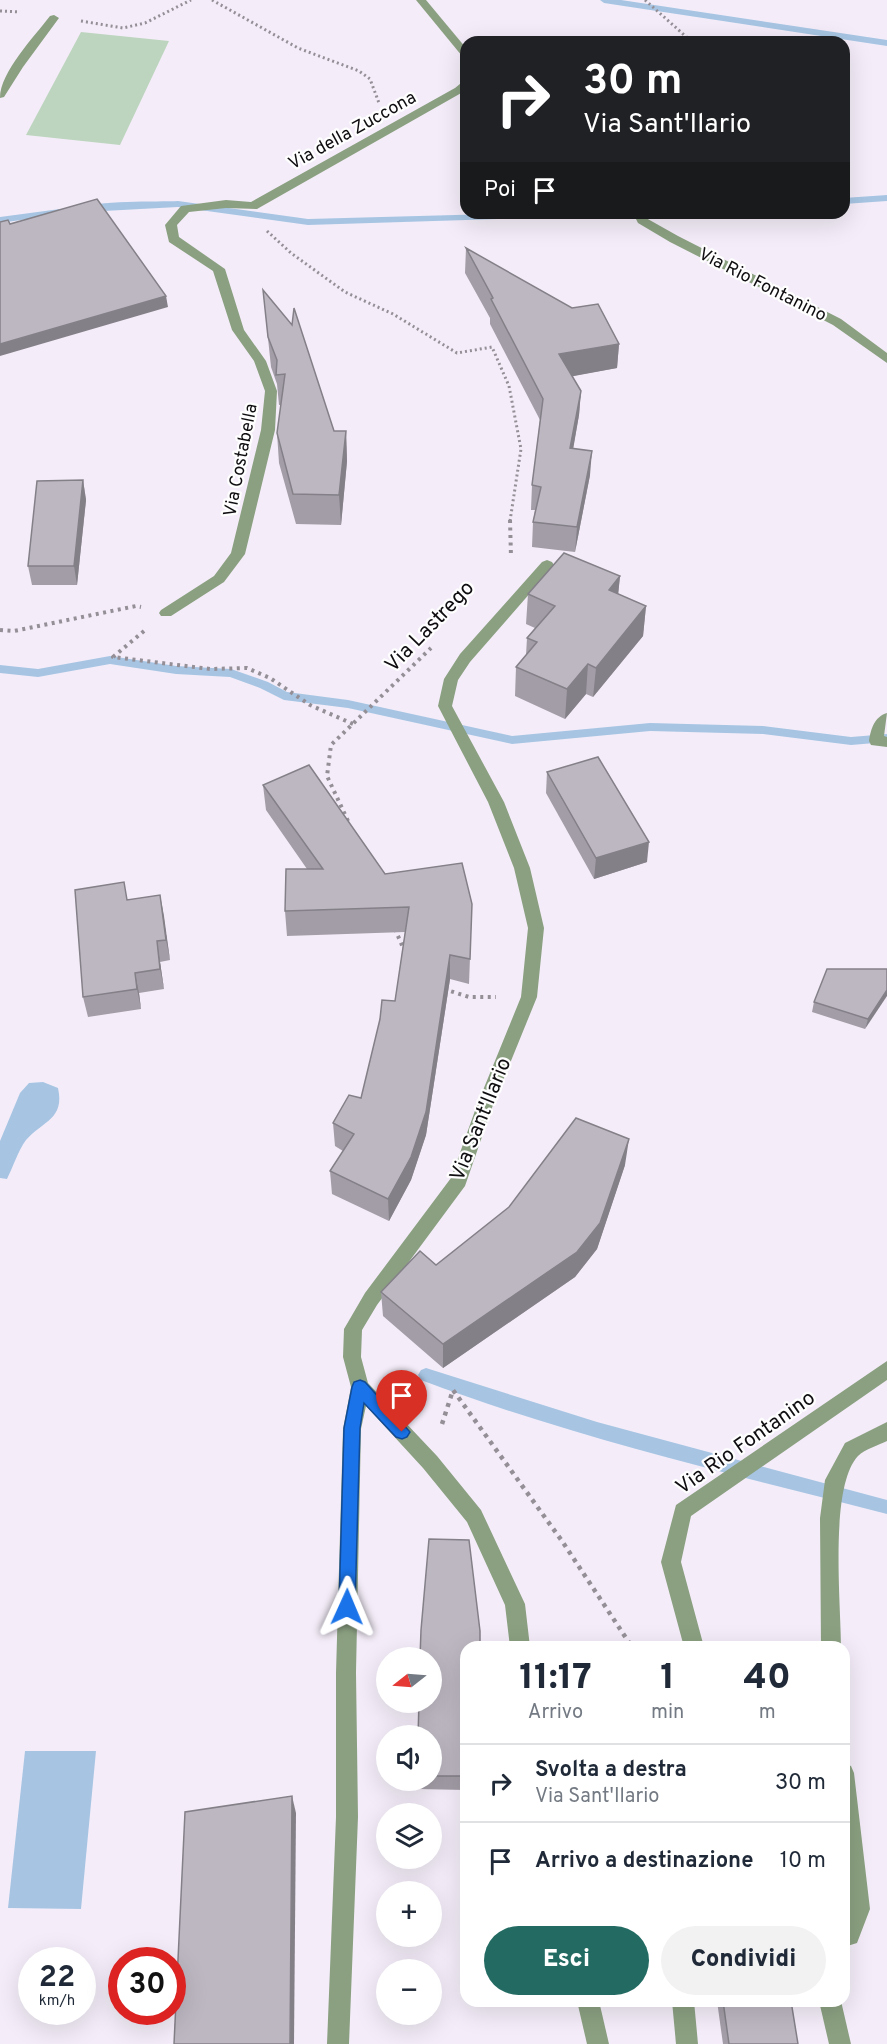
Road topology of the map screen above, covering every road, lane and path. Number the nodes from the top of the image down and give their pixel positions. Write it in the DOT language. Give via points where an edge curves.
graph roads {
  1 [pos="191,0"];
  2 [pos="212,0"];
  3 [pos="421,0"];
  4 [pos="645,0"];
  5 [pos="0,11"];
  6 [pos="54,18"];
  7 [pos="686,36"];
  8 [pos="460,47"];
  9 [pos="460,89"];
  10 [pos="0,95"];
  11 [pos="359,148"];
  12 [pos="253,206"];
  13 [pos="641,219"];
  14 [pos="887,359"];
  15 [pos="512,558"];
  16 [pos="547,565"];
  17 [pos="166,613"];
  18 [pos="0,630"];
  19 [pos="431,648"];
  20 [pos="887,718"];
  21 [pos="353,724"];
  22 [pos="887,742"];
  23 [pos="351,829"];
  24 [pos="394,925"];
  25 [pos="407,957"];
  26 [pos="437,986"];
  27 [pos="529,997"];
  28 [pos="887,1369"];
  29 [pos="360,1387"];
  30 [pos="887,1431"];
  31 [pos="430,1462"];
  32 [pos="519,1641"];
  33 [pos="628,1641"];
  34 [pos="692,1641"];
  35 [pos="831,1641"];
  36 [pos="850,1827"];
  37 [pos="850,1932"];
  38 [pos="589,2007"];
  39 [pos="684,2007"];
  40 [pos="831,2007"];
  41 [pos="338,2044"];
  42 [pos="598,2044"];
  43 [pos="687,2044"];
  44 [pos="840,2044"];
  1 -- 6 [label="path" via="145,23 123,28"];
  2 -- 11 [label="path" via="298,48 370,79 378,96 379,111 373,125 356,142"];
  3 -- 8 [label="street"];
  4 -- 7 [label="path" via="647,6"];
  5 -- 6 [label="path"];
  6 -- 10 [label="street"];
  9 -- 11 [label="street, Via della Zuccona"];
  11 -- 12 [label="street, Via della Zuccona"];
  12 -- 15 [label="path" via="260,224 276,239 345,292 393,314 457,353 492,346 509,386 521,448 510,519"];
  12 -- 17 [label="street, Via Costabella" via="226,204 185,209 171,225 173,239 219,269 238,330 260,361 271,391 268,430 238,554 219,579"];
  13 -- 14 [label="street, Via Rio Fontanino" via="837,322"];
  16 -- 27 [label="street, Via Sant'Ilario" via="465,658 451,679 445,706 496,802 522,868 536,928"];
  17 -- 18 [label="path" via="136,606 14,631"];
  17 -- 21 [label="path" via="113,657 210,669 247,668 270,678 310,705"];
  19 -- 21 [label="path, Via Lastrego"];
  20 -- 22 [label="street" via="879,727 876,741"];
  21 -- 23 [label="path, Via Lastrego" via="331,745 327,776"];
  24 -- 25 [label="path"];
  26 -- 27 [label="path" via="469,997"];
  27 -- 29 [label="street, Via Sant'Ilario" via="459,1181 377,1290 353,1329 352,1357"];
  28 -- 34 [label="street, Via Rio Fontanino" via="683,1511 671,1562"];
  29 -- 31 [label="street, Via Sant'Ilario"];
  29 -- 41 [label="street" via="351,1451 347,1817"];
  30 -- 35 [label="street" via="852,1449 836,1480 830,1518"];
  31 -- 32 [label="street, Via Sant'Ilario" via="474,1516 515,1604"];
  31 -- 33 [label="path" via="453,1390 562,1541"];
  36 -- 37 [label="street" via="859,1909"];
  38 -- 42 [label="street"];
  39 -- 43 [label="street"];
  40 -- 44 [label="street"];
}
